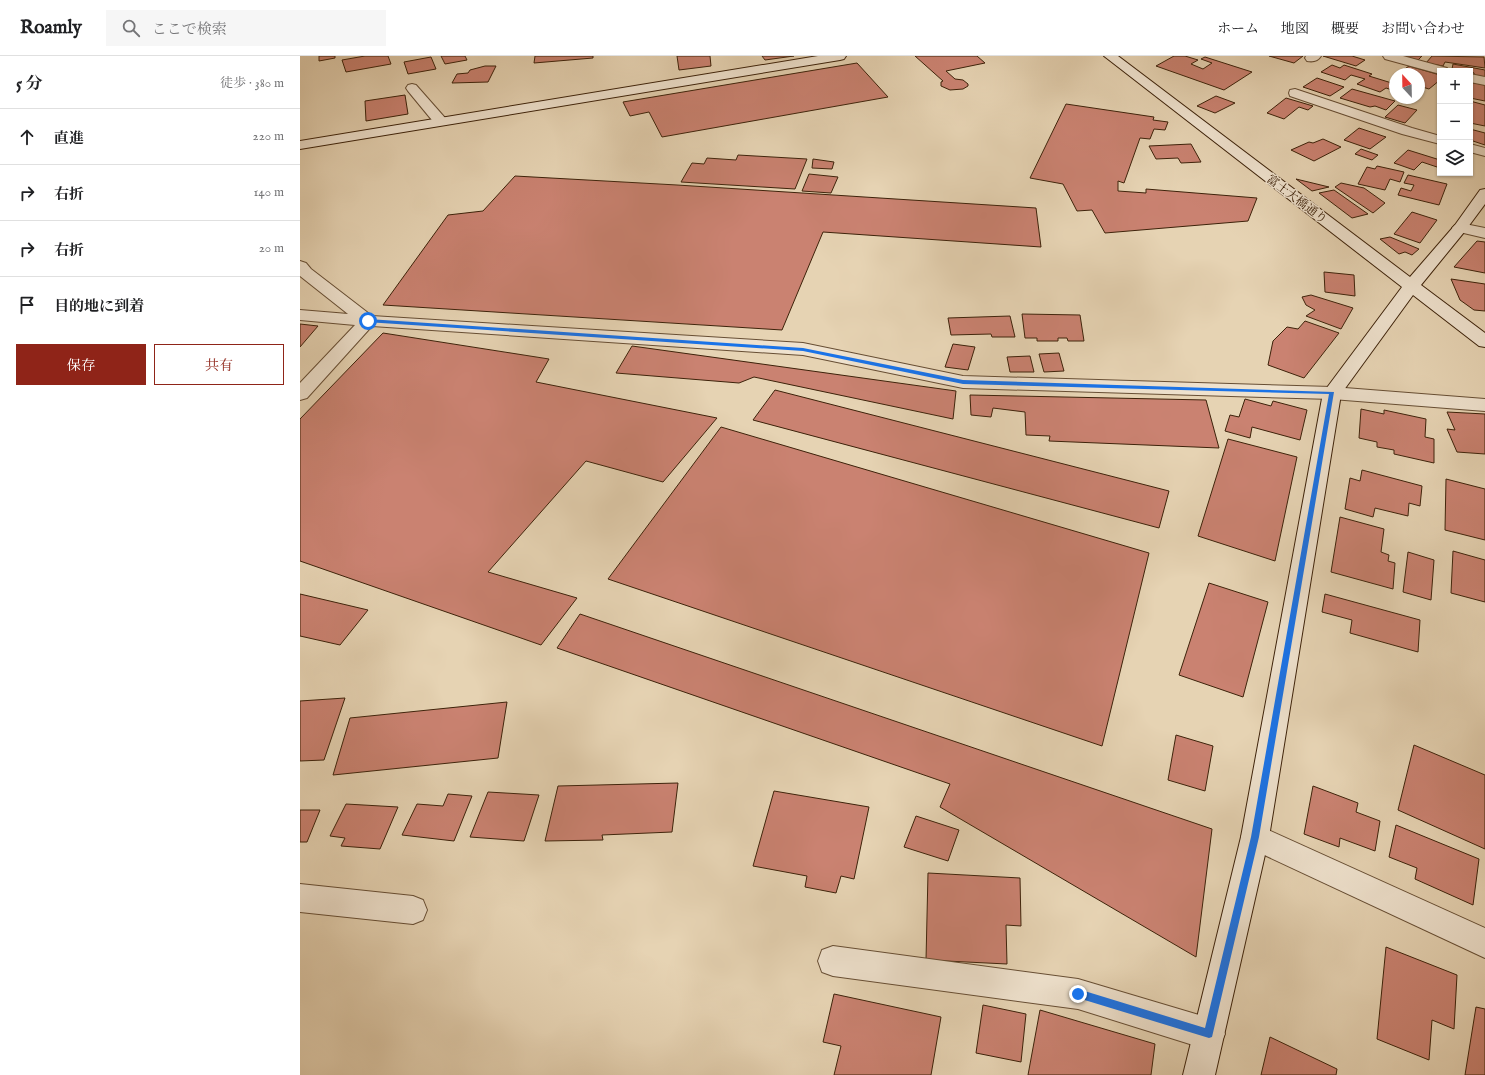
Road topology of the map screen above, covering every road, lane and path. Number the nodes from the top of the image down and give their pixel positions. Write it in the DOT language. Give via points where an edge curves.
graph roads {
  1 [pos="840,56"];
  2 [pos="1110,56"];
  3 [pos="1389,56"];
  4 [pos="1437,69"];
  5 [pos="1473,79"];
  6 [pos="1485,82"];
  7 [pos="412,88"];
  8 [pos="1295,93"];
  9 [pos="441,122"];
  10 [pos="1437,139"];
  11 [pos="300,145"];
  12 [pos="1473,149"];
  13 [pos="1485,152"];
  14 [pos="1485,193"];
  15 [pos="1460,228"];
  16 [pos="1485,233"];
  17 [pos="300,266"];
  18 [pos="1411,286"];
  19 [pos="300,315"];
  20 [pos="368,321"];
  21 [pos="1485,342"];
  22 [pos="1332,393"];
  23 [pos="300,394"];
  24 [pos="1485,406"];
  25 [pos="1255,837"];
  26 [pos="300,898"];
  27 [pos="413,910"];
  28 [pos="1485,943"];
  29 [pos="833,961"];
  30 [pos="1209,1034"];
  31 [pos="1199,1075"];
  1 -- 9 [label="street"];
  2 -- 18 [label="street, 富士大橋通り"];
  3 -- 4 [label="street"];
  5 -- 6 [label="street"];
  7 -- 9 [label="street"];
  8 -- 10 [label="street"];
  9 -- 11 [label="street"];
  12 -- 13 [label="street"];
  14 -- 15 [label="street"];
  15 -- 16 [label="street"];
  15 -- 18 [label="street"];
  17 -- 20 [label="street"];
  18 -- 21 [label="street, 富士大橋通り"];
  18 -- 22 [label="street"];
  19 -- 20 [label="street"];
  20 -- 22 [label="street" via="803,349 963,382"];
  20 -- 23 [label="street"];
  22 -- 24 [label="street"];
  22 -- 25 [label="street"];
  25 -- 28 [label="street"];
  25 -- 30 [label="street"];
  26 -- 27 [label="street"];
  29 -- 30 [label="street" via="1078,994"];
  30 -- 31 [label="street"];
}
